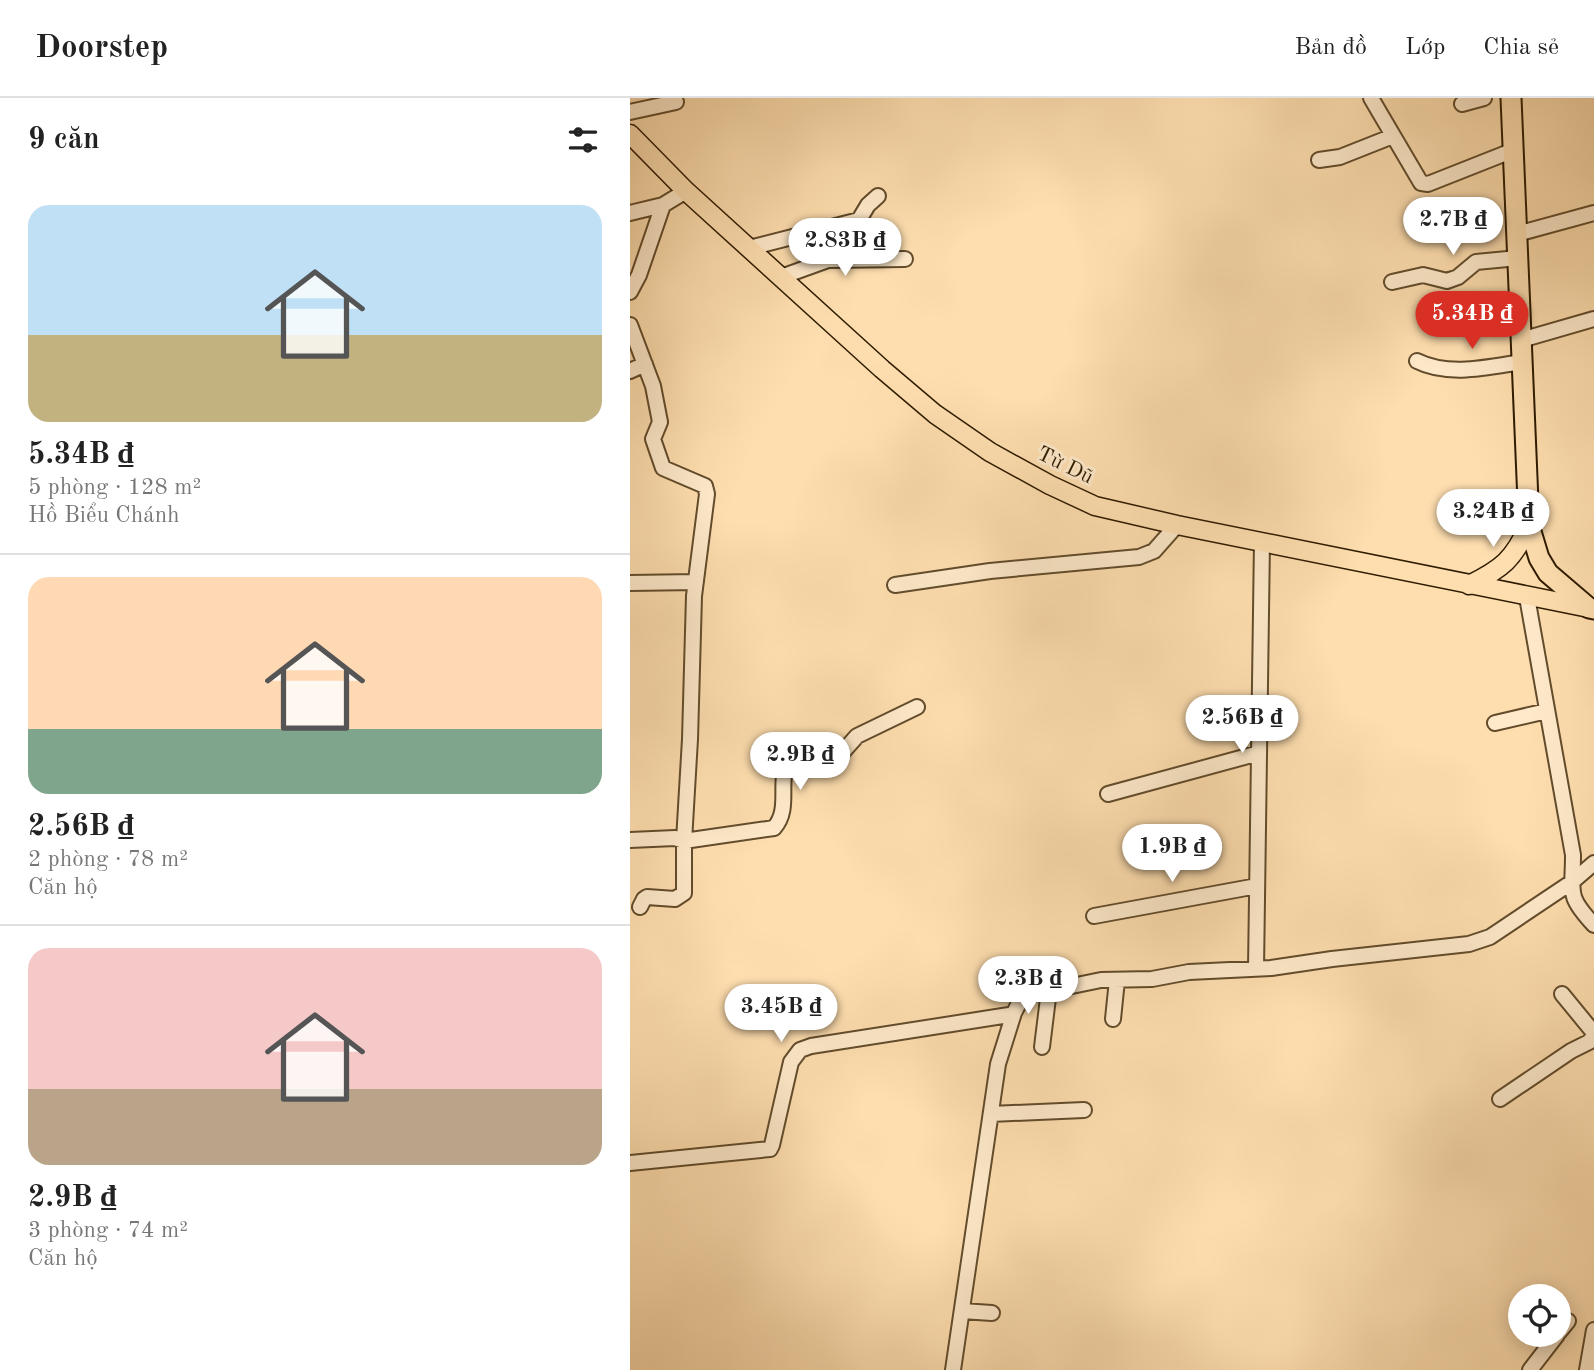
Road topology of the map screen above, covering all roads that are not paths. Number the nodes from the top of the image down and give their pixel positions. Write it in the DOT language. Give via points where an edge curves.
graph roads {
  1 [pos="1371,98"];
  2 [pos="1484,98"];
  3 [pos="1511,98"];
  4 [pos="676,102"];
  5 [pos="1462,104"];
  6 [pos="630,112"];
  7 [pos="630,134"];
  8 [pos="1393,136"];
  9 [pos="1514,150"];
  10 [pos="1319,160"];
  11 [pos="686,191"];
  12 [pos="878,196"];
  13 [pos="663,205"];
  14 [pos="630,213"];
  15 [pos="1594,213"];
  16 [pos="1517,234"];
  17 [pos="749,248"];
  18 [pos="1518,258"];
  19 [pos="905,259"];
  20 [pos="781,277"];
  21 [pos="1392,282"];
  22 [pos="630,292"];
  23 [pos="1594,319"];
  24 [pos="630,324"];
  25 [pos="1521,340"];
  26 [pos="1417,361"];
  27 [pos="1522,362"];
  28 [pos="645,364"];
  29 [pos="630,371"];
  30 [pos="1177,525"];
  31 [pos="1529,525"];
  32 [pos="1262,541"];
  33 [pos="696,582"];
  34 [pos="630,583"];
  35 [pos="895,585"];
  36 [pos="1469,585"];
  37 [pos="1527,597"];
  38 [pos="1592,609"];
  39 [pos="917,707"];
  40 [pos="1547,711"];
  41 [pos="1494,723"];
  42 [pos="1259,753"];
  43 [pos="1108,794"];
  44 [pos="630,840"];
  45 [pos="684,841"];
  46 [pos="1594,863"];
  47 [pos="1572,881"];
  48 [pos="1257,886"];
  49 [pos="640,907"];
  50 [pos="1094,916"];
  51 [pos="1594,923"];
  52 [pos="1256,969"];
  53 [pos="1117,980"];
  54 [pos="1049,990"];
  55 [pos="1562,994"];
  56 [pos="1008,1015"];
  57 [pos="1113,1019"];
  58 [pos="1593,1039"];
  59 [pos="1042,1047"];
  60 [pos="1500,1098"];
  61 [pos="1084,1110"];
  62 [pos="991,1114"];
  63 [pos="630,1163"];
  64 [pos="962,1311"];
  65 [pos="992,1313"];
  66 [pos="1594,1330"];
  67 [pos="1547,1347"];
  68 [pos="953,1370"];
  69 [pos="1530,1370"];
  70 [pos="1587,1370"];
  1 -- 8 [label="street"];
  2 -- 5 [label="street"];
  3 -- 9 [label="highway"];
  4 -- 6 [label="street"];
  7 -- 11 [label="main road, Từ Dũ"];
  8 -- 9 [label="street" via="1420,183 1428,184"];
  8 -- 10 [label="street" via="1340,157"];
  9 -- 16 [label="highway"];
  11 -- 13 [label="street"];
  11 -- 17 [label="main road, Từ Dũ"];
  12 -- 17 [label="street" via="859,220"];
  13 -- 14 [label="street"];
  13 -- 22 [label="street"];
  15 -- 16 [label="street"];
  16 -- 18 [label="highway"];
  17 -- 20 [label="main road, Từ Dũ"];
  18 -- 21 [label="street" via="1476,262 1447,281 1423,275"];
  18 -- 25 [label="highway"];
  19 -- 20 [label="street" via="828,260"];
  20 -- 30 [label="main road, Từ Dũ" via="935,414 990,452 1095,506"];
  23 -- 25 [label="street"];
  24 -- 28 [label="street"];
  25 -- 27 [label="highway"];
  26 -- 27 [label="street" via="1465,369"];
  27 -- 31 [label="highway"];
  28 -- 29 [label="street"];
  28 -- 33 [label="street" via="660,422 653,439 663,468 705,486 707,494"];
  30 -- 32 [label="main road, Từ Dũ"];
  30 -- 35 [label="street" via="1154,551 1139,557"];
  31 -- 36 [label="main road" via="1518,550 1504,565"];
  31 -- 38 [label="highway" via="1548,573"];
  32 -- 36 [label="main road, Từ Dũ"];
  32 -- 42 [label="street"];
  33 -- 34 [label="street"];
  33 -- 45 [label="street"];
  36 -- 37 [label="main road, Từ Dũ"];
  37 -- 38 [label="main road, Từ Dũ"];
  37 -- 40 [label="street"];
  39 -- 45 [label="street" via="858,737 832,759 786,764 783,807 774,828"];
  40 -- 41 [label="street"];
  40 -- 47 [label="street" via="1573,855"];
  42 -- 43 [label="street"];
  42 -- 48 [label="street"];
  44 -- 45 [label="street"];
  45 -- 49 [label="street" via="684,893 676,899 647,897"];
  46 -- 47 [label="street"];
  47 -- 51 [label="street" via="1573,899"];
  47 -- 52 [label="street" via="1482,941"];
  48 -- 50 [label="street"];
  48 -- 52 [label="street"];
  52 -- 53 [label="street"];
  53 -- 54 [label="street"];
  53 -- 57 [label="street"];
  54 -- 56 [label="street" via="1028,995"];
  54 -- 59 [label="street"];
  55 -- 58 [label="street"];
  56 -- 62 [label="street"];
  56 -- 63 [label="street" via="800,1050 791,1062 770,1149"];
  58 -- 60 [label="street"];
  61 -- 62 [label="street"];
  62 -- 64 [label="street"];
  64 -- 65 [label="street"];
  64 -- 68 [label="street"];
  66 -- 70 [label="street"];
  67 -- 69 [label="street"];
}
